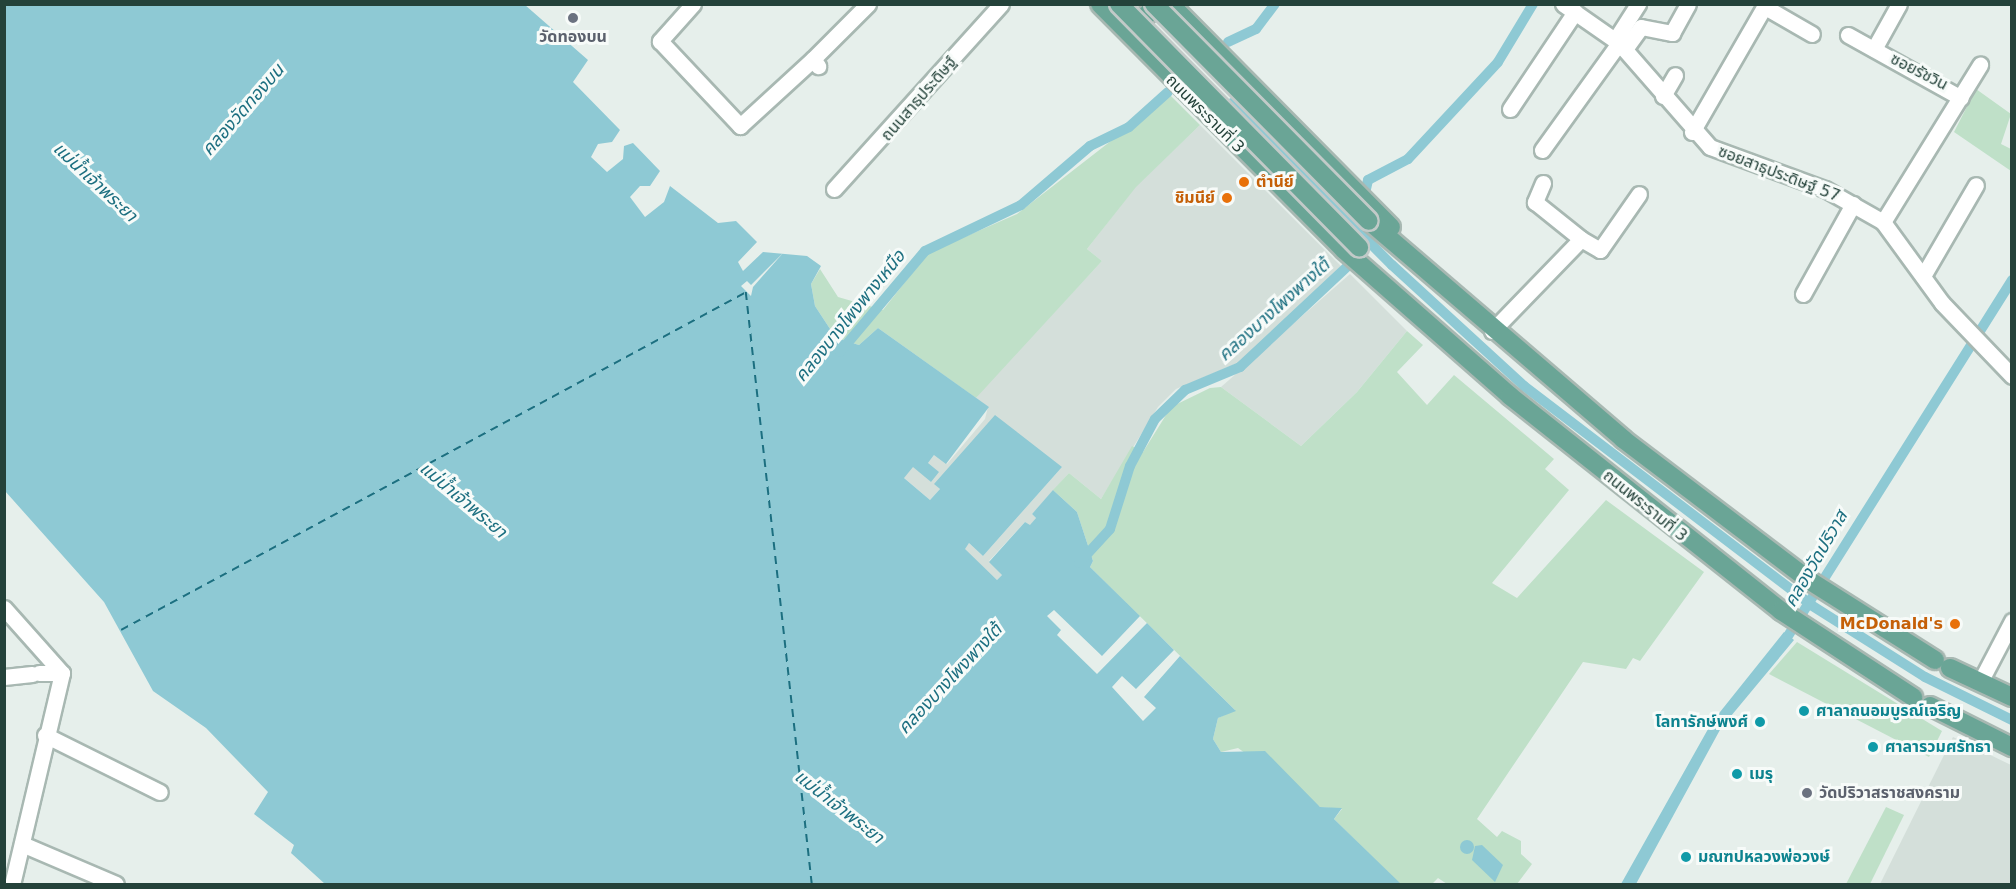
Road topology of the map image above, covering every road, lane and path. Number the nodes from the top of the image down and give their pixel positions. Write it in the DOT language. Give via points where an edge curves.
graph roads {
  1 [pos="693,4"];
  2 [pos="868,4"];
  3 [pos="1100,4"];
  4 [pos="1119,4"];
  5 [pos="1124,4"];
  6 [pos="1154,4"];
  7 [pos="1638,4"];
  8 [pos="1688,4"];
  9 [pos="1899,4"];
  10 [pos="1172,6"];
  11 [pos="1765,6"];
  12 [pos="993,7"];
  13 [pos="1576,9"];
  14 [pos="1120,28"];
  15 [pos="1812,33"];
  16 [pos="1848,34"];
  17 [pos="1620,44"];
  18 [pos="1140,48"];
  19 [pos="1874,49"];
  20 [pos="1980,65"];
  21 [pos="1675,75"];
  22 [pos="1663,96"];
  23 [pos="1961,98"];
  24 [pos="1510,109"];
  25 [pos="1692,132"];
  26 [pos="1542,150"];
  27 [pos="1543,183"];
  28 [pos="1976,185"];
  29 [pos="834,189"];
  30 [pos="1639,194"];
  31 [pos="1853,204"];
  32 [pos="1374,217"];
  33 [pos="1883,222"];
  34 [pos="1581,239"];
  35 [pos="1354,254"];
  36 [pos="1923,276"];
  37 [pos="1803,294"];
  38 [pos="1492,331"];
  39 [pos="2012,376"];
  40 [pos="4,608"];
  41 [pos="2012,621"];
  42 [pos="62,673"];
  43 [pos="4,676"];
  44 [pos="1980,682"];
  45 [pos="1913,697"];
  46 [pos="2012,698"];
  47 [pos="1930,706"];
  48 [pos="45,735"];
  49 [pos="2012,747"];
  50 [pos="160,792"];
  51 [pos="22,844"];
  52 [pos="12,885"];
  53 [pos="116,885"];
  1 -- 2 [label="street" via="660,41 740,126 815,62"];
  3 -- 14 [label="main road, ถนนพระรามที่ 3"];
  4 -- 35 [label="main road, ถนนพระรามที่ 3, bridge"];
  5 -- 14 [label="main road"];
  6 -- 32 [label="main road, bridge"];
  7 -- 17 [label="street"];
  8 -- 17 [label="street" via="1672,33 1641,27"];
  9 -- 19 [label="street, ซอยรัชวิน"];
  10 -- 18 [label="main road" via="1151,10 1140,22"];
  10 -- 32 [label="main road" via="1345,180"];
  11 -- 15 [label="street"];
  11 -- 25 [label="street"];
  12 -- 29 [label="street, ถนนสาธุประดิษฐ์"];
  13 -- 17 [label="street, ซอยสาธุประดิษฐ์ 57"];
  13 -- 24 [label="street"];
  14 -- 18 [label="main road, ถนนพระรามที่ 3"];
  16 -- 19 [label="street, ซอยรัชวิน"];
  17 -- 22 [label="street, ซอยสาธุประดิษฐ์ 57"];
  17 -- 26 [label="street"];
  18 -- 35 [label="main road, ถนนพระรามที่ 3"];
  19 -- 23 [label="street, ซอยรัชวิน"];
  20 -- 23 [label="street"];
  21 -- 22 [label="street"];
  22 -- 25 [label="street, ซอยสาธุประดิษฐ์ 57"];
  23 -- 33 [label="street"];
  25 -- 31 [label="street, ซอยสาธุประดิษฐ์ 57" via="1725,155"];
  27 -- 34 [label="street" via="1535,202"];
  28 -- 36 [label="street"];
  30 -- 34 [label="street" via="1600,249"];
  31 -- 33 [label="street, ซอยสาธุประดิษฐ์ 57"];
  31 -- 37 [label="street"];
  32 -- 38 [label="main road"];
  33 -- 36 [label="street, ซอยสาธุประดิษฐ์ 57"];
  34 -- 38 [label="street"];
  35 -- 45 [label="main road, ถนนพระรามที่ 3" via="1510,396 1798,623"];
  36 -- 39 [label="street, ซอยสาธุประดิษฐ์ 57"];
  38 -- 44 [label="main road" via="1810,581 1943,664"];
  40 -- 42 [label="street"];
  41 -- 44 [label="street"];
  42 -- 43 [label="street"];
  42 -- 48 [label="street"];
  44 -- 46 [label="main road"];
  47 -- 49 [label="main road"];
  48 -- 50 [label="street"];
  48 -- 51 [label="street"];
  51 -- 52 [label="street"];
  51 -- 53 [label="street"];
}
